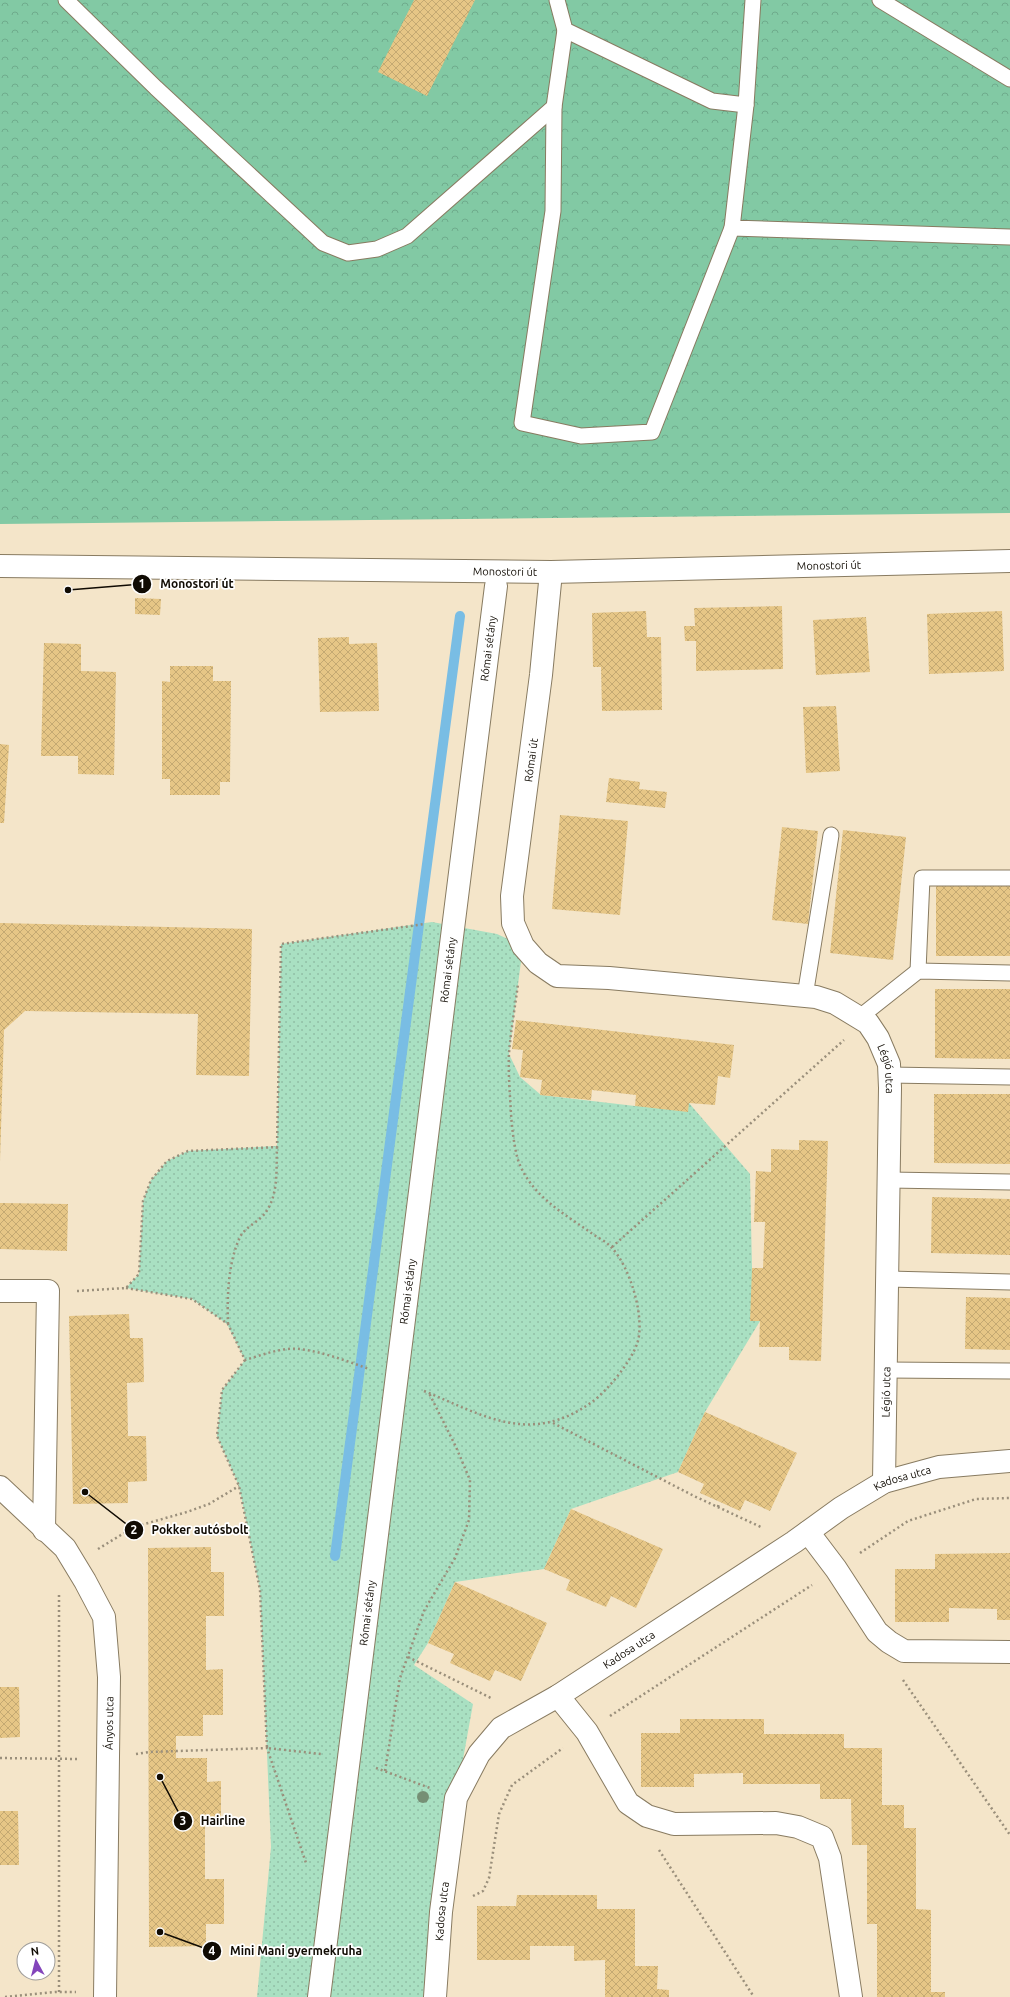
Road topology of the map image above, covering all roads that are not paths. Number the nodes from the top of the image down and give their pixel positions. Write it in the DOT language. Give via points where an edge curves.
graph roads {
  1 [pos="66,0"];
  2 [pos="558,0"];
  3 [pos="753,0"];
  4 [pos="880,0"];
  5 [pos="565,30"];
  6 [pos="1010,79"];
  7 [pos="746,105"];
  8 [pos="554,107"];
  9 [pos="732,228"];
  10 [pos="1010,237"];
  11 [pos="1010,561"];
  12 [pos="0,566"];
  13 [pos="551,572"];
  14 [pos="496,586"];
  15 [pos="830,835"];
  16 [pos="1010,878"];
  17 [pos="523,946"];
  18 [pos="918,971"];
  19 [pos="1010,973"];
  20 [pos="805,996"];
  21 [pos="860,1017"];
  22 [pos="889,1075"];
  23 [pos="1010,1077"];
  24 [pos="889,1180"];
  25 [pos="1010,1182"];
  26 [pos="888,1279"];
  27 [pos="1010,1282"];
  28 [pos="0,1291"];
  29 [pos="886,1370"];
  30 [pos="1010,1371"];
  31 [pos="1010,1461"];
  32 [pos="884,1482"];
  33 [pos="0,1487"];
  34 [pos="44,1530"];
  35 [pos="801,1537"];
  36 [pos="1010,1652"];
  37 [pos="558,1696"];
  38 [pos="105,1994"];
  39 [pos="319,1997"];
  40 [pos="435,1997"];
  41 [pos="851,1997"];
  1 -- 8 [label="lane" via="323,244 348,253 377,249 406,236"];
  2 -- 5 [label="lane"];
  3 -- 7 [label="lane"];
  4 -- 6 [label="lane"];
  5 -- 7 [label="lane" via="712,101"];
  5 -- 8 [label="lane"];
  7 -- 9 [label="lane"];
  8 -- 9 [label="lane" via="553,211 522,423 581,436 652,432"];
  9 -- 10 [label="lane"];
  11 -- 13 [label="street, Monostori út"];
  12 -- 13 [label="street, Monostori út"];
  13 -- 17 [label="street, Római út" via="540,690 512,896 513,923"];
  14 -- 39 [label="street, Római sétány"];
  15 -- 20 [label="lane"];
  16 -- 18 [label="lane" via="922,878"];
  17 -- 20 [label="street, Légió utca" via="538,963 557,976 609,978"];
  18 -- 19 [label="lane"];
  18 -- 21 [label="lane"];
  20 -- 21 [label="street, Légió utca" via="835,1003"];
  21 -- 22 [label="street, Légió utca" via="878,1038 889,1064"];
  22 -- 23 [label="lane"];
  22 -- 24 [label="street, Légió utca"];
  24 -- 25 [label="lane"];
  24 -- 26 [label="street, Légió utca"];
  26 -- 27 [label="lane"];
  26 -- 29 [label="street, Légió utca"];
  28 -- 34 [label="street" via="48,1292"];
  29 -- 30 [label="lane"];
  29 -- 32 [label="street, Légió utca"];
  31 -- 32 [label="street, Kadosa utca" via="939,1467"];
  32 -- 35 [label="street, Kadosa utca" via="841,1508"];
  33 -- 34 [label="street, Ányos utca"];
  34 -- 38 [label="street, Ányos utca" via="65,1548 104,1618 109,1677"];
  35 -- 36 [label="street" via="836,1569 877,1632 889,1642 904,1650"];
  35 -- 37 [label="street, Kadosa utca"];
  37 -- 40 [label="street, Kadosa utca" via="501,1728 478,1754 456,1798 441,1912"];
  37 -- 41 [label="street" via="587,1732 628,1803 647,1816 674,1824 776,1822 798,1827 822,1837 830,1858"];
}
